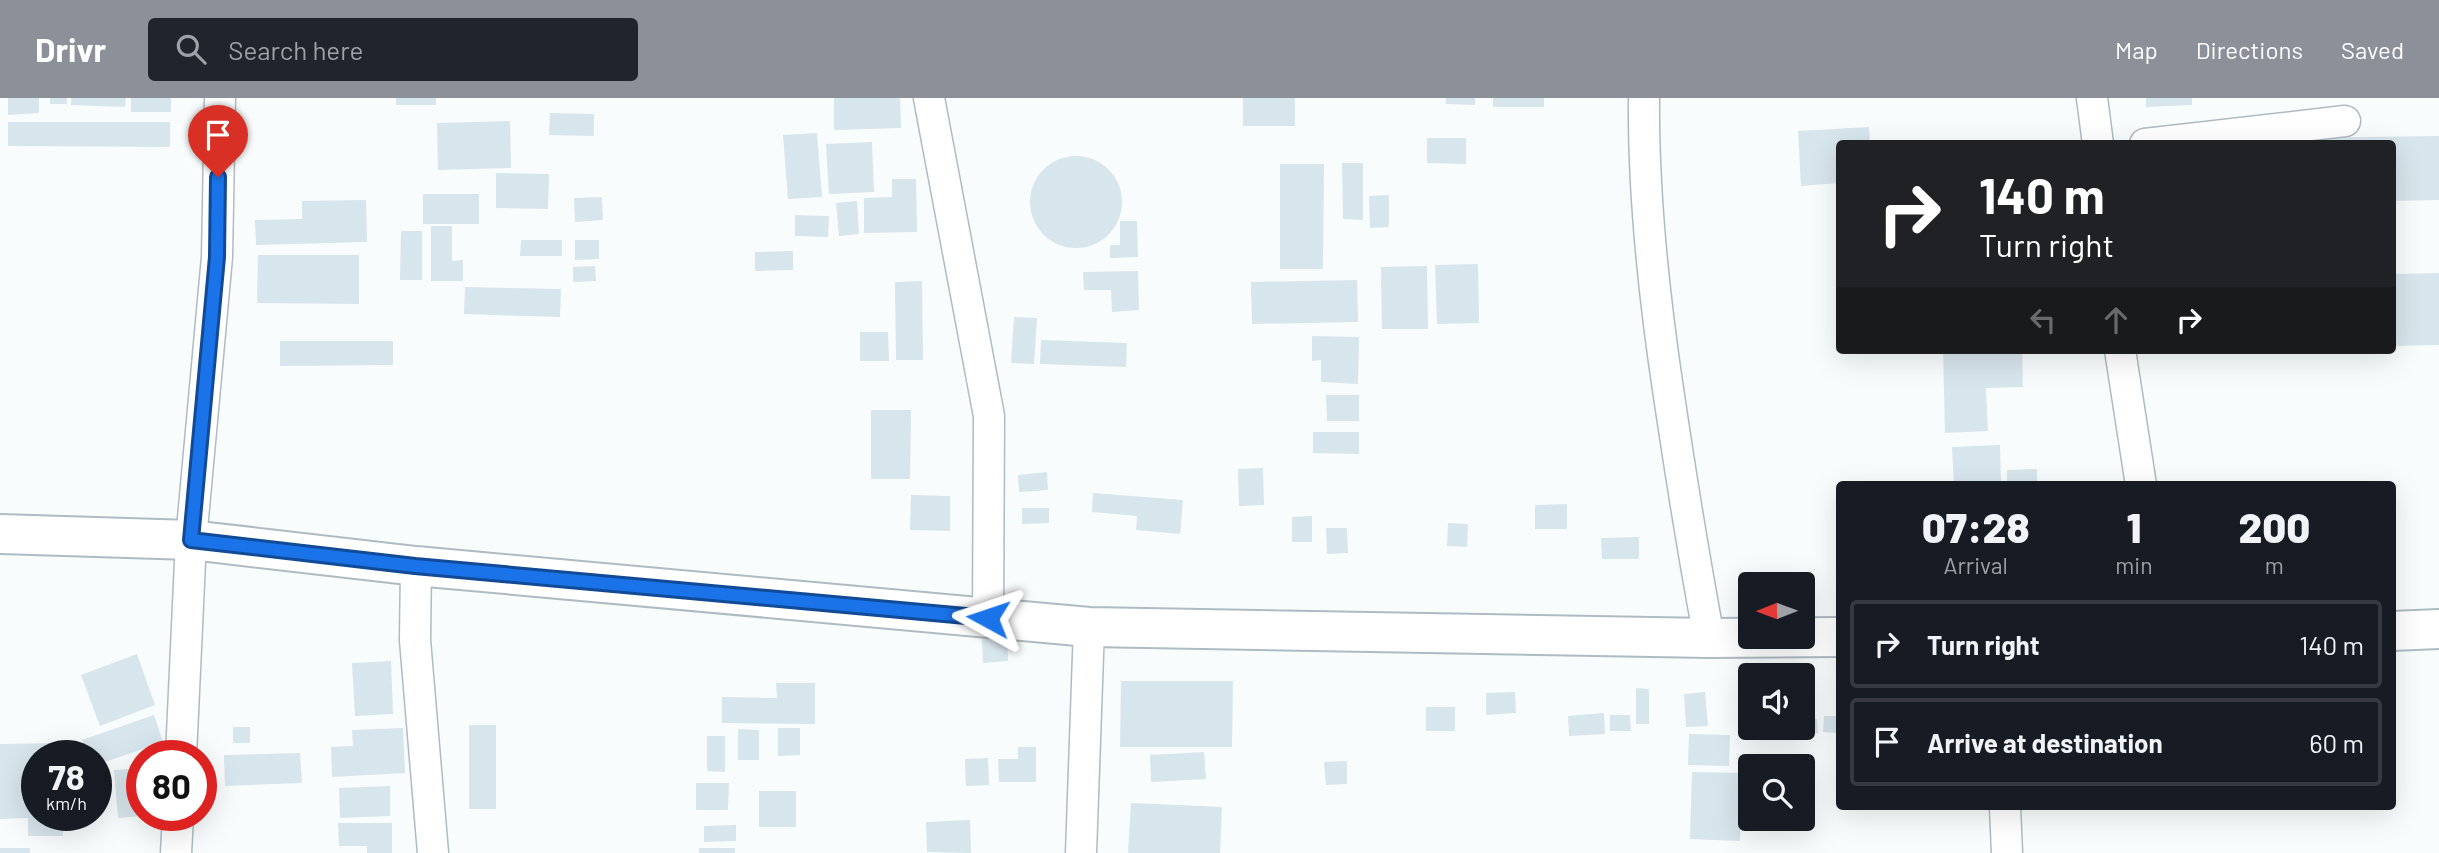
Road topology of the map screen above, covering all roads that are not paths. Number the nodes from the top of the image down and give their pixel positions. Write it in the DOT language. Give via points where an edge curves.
graph roads {
  1 [pos="220,98"];
  2 [pos="929,98"];
  3 [pos="1644,98"];
  4 [pos="2092,98"];
  5 [pos="2346,121"];
  6 [pos="2097,140"];
  7 [pos="2180,140"];
  8 [pos="2121,354"];
  9 [pos="2140,481"];
  10 [pos="0,534"];
  11 [pos="191,540"];
  12 [pos="415,566"];
  13 [pos="988,618"];
  14 [pos="1089,627"];
  15 [pos="2439,629"];
  16 [pos="2396,631"];
  17 [pos="1836,637"];
  18 [pos="1709,638"];
  19 [pos="182,740"];
  20 [pos="2005,810"];
  21 [pos="177,831"];
  22 [pos="176,853"];
  23 [pos="433,853"];
  24 [pos="1081,853"];
  25 [pos="2007,853"];
  1 -- 11 [label="street" via="217,257"];
  2 -- 13 [label="street" via="989,416"];
  3 -- 18 [label="street" via="1653,288"];
  4 -- 6 [label="street"];
  5 -- 7 [label="street"];
  8 -- 9 [label="street"];
  10 -- 11 [label="highway"];
  11 -- 12 [label="highway"];
  11 -- 19 [label="street"];
  12 -- 13 [label="highway"];
  12 -- 23 [label="street" via="415,640"];
  13 -- 14 [label="highway"];
  14 -- 18 [label="highway"];
  14 -- 24 [label="street"];
  15 -- 16 [label="highway"];
  17 -- 18 [label="highway"];
  20 -- 25 [label="street"];
  21 -- 22 [label="street"];
}
